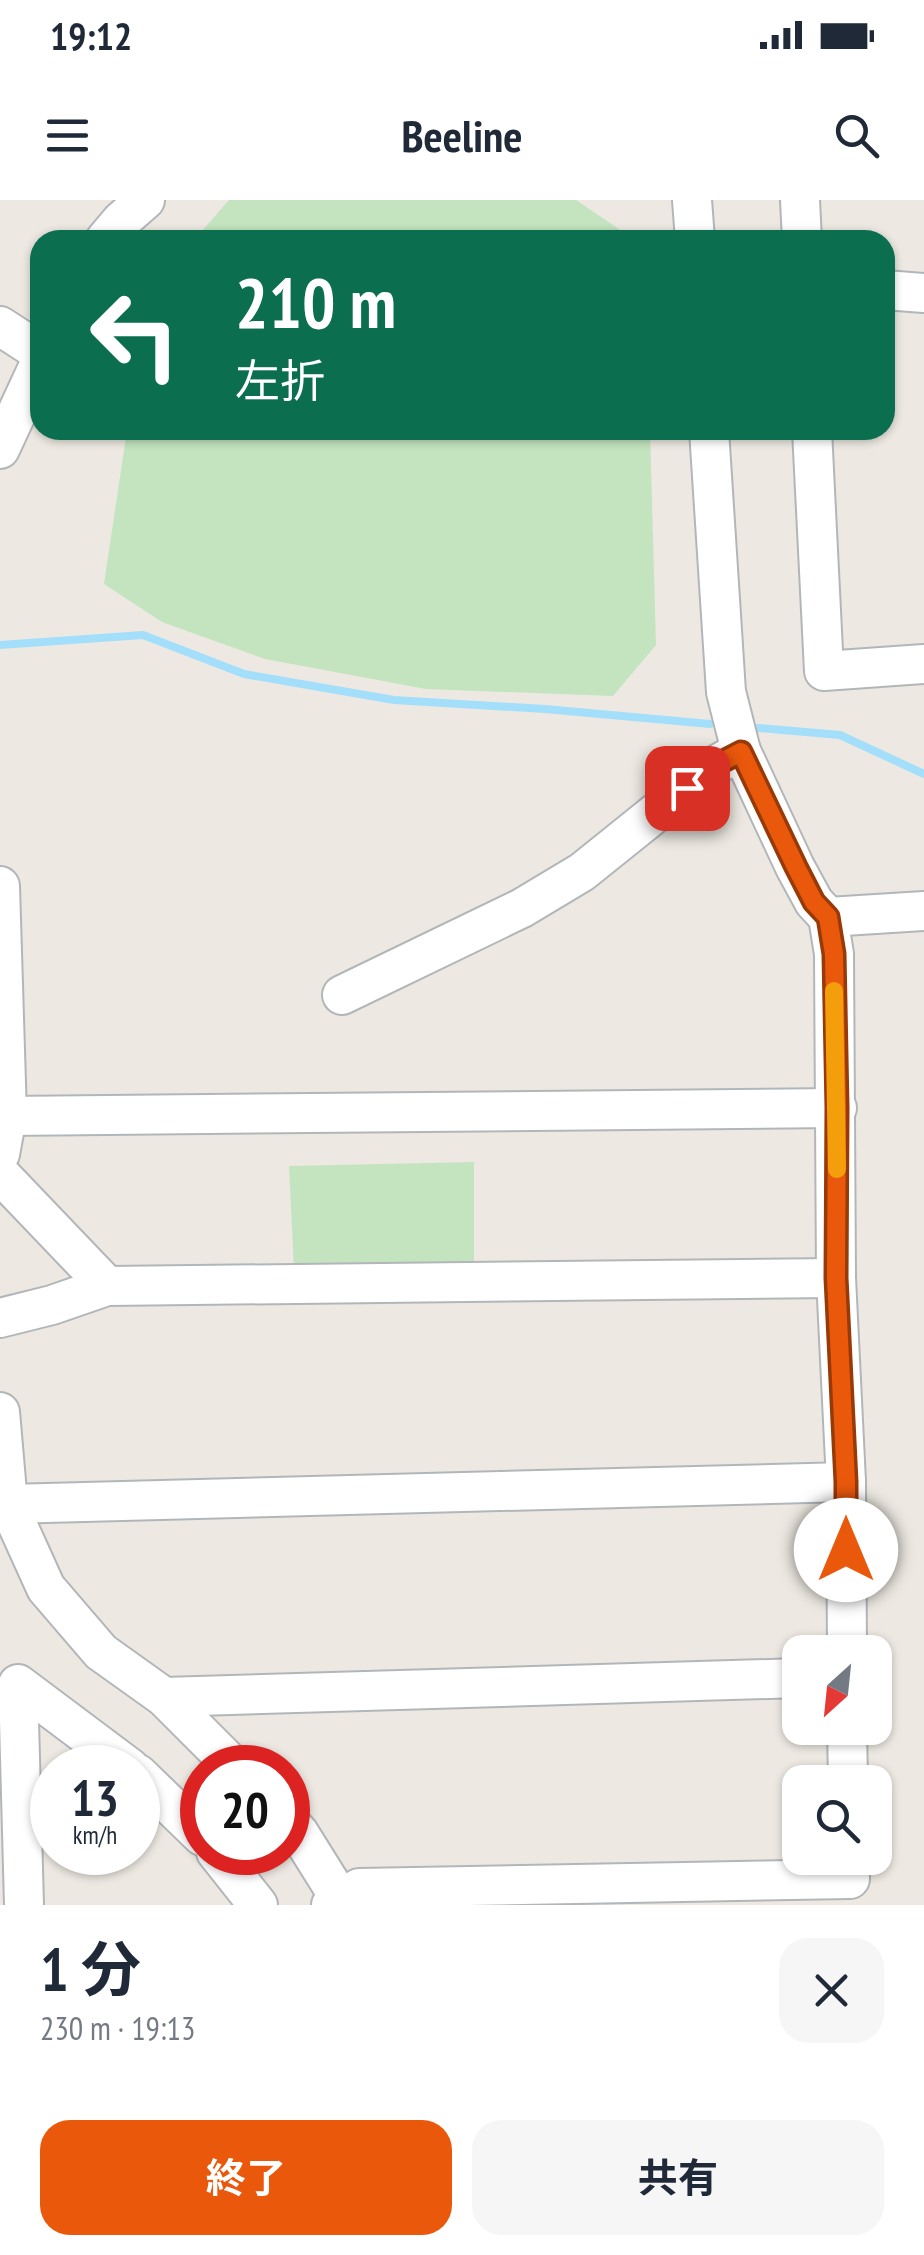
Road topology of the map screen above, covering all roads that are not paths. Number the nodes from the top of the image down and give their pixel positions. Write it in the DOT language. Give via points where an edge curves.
graph roads {
  1 [pos="144,200"];
  2 [pos="692,200"];
  3 [pos="800,200"];
  4 [pos="113,230"];
  5 [pos="695,230"];
  6 [pos="802,230"];
  7 [pos="895,291"];
  8 [pos="924,293"];
  9 [pos="0,326"];
  10 [pos="30,346"];
  11 [pos="30,384"];
  12 [pos="709,440"];
  13 [pos="812,440"];
  14 [pos="0,449"];
  15 [pos="924,664"];
  16 [pos="741,752"];
  17 [pos="0,886"];
  18 [pos="924,911"];
  19 [pos="828,917"];
  20 [pos="342,995"];
  21 [pos="837,1108"];
  22 [pos="8,1116"];
  23 [pos="0,1154"];
  24 [pos="0,1174"];
  25 [pos="836,1278"];
  26 [pos="107,1286"];
  27 [pos="0,1318"];
  28 [pos="0,1412"];
  29 [pos="846,1482"];
  30 [pos="8,1504"];
  31 [pos="846,1635"];
  32 [pos="9,1677"];
  33 [pos="782,1679"];
  34 [pos="164,1697"];
  35 [pos="99,1745"];
  36 [pos="211,1745"];
  37 [pos="160,1795"];
  38 [pos="180,1815"];
  39 [pos="310,1852"];
  40 [pos="234,1875"];
  41 [pos="849,1880"];
  42 [pos="339,1903"];
  43 [pos="24,1905"];
  44 [pos="258,1905"];
  1 -- 4 [label="street"];
  2 -- 5 [label="street"];
  3 -- 6 [label="street"];
  7 -- 8 [label="street"];
  9 -- 10 [label="street"];
  11 -- 14 [label="street"];
  12 -- 16 [label="street" via="726,692"];
  13 -- 15 [label="street" via="824,670"];
  16 -- 19 [label="street" via="814,902"];
  16 -- 20 [label="street" via="714,766 582,872"];
  17 -- 22 [label="street"];
  18 -- 19 [label="street"];
  19 -- 21 [label="street"];
  21 -- 22 [label="street"];
  21 -- 25 [label="street"];
  22 -- 23 [label="street"];
  24 -- 26 [label="street"];
  25 -- 26 [label="street"];
  25 -- 29 [label="street"];
  26 -- 27 [label="street"];
  28 -- 30 [label="street"];
  29 -- 30 [label="street"];
  29 -- 31 [label="street"];
  30 -- 34 [label="street" via="46,1588 101,1652"];
  32 -- 35 [label="street"];
  32 -- 43 [label="street"];
  33 -- 34 [label="street"];
  34 -- 36 [label="street"];
  37 -- 38 [label="street"];
  39 -- 42 [label="street"];
  40 -- 44 [label="street"];
  41 -- 42 [label="street" via="359,1888"];
}
